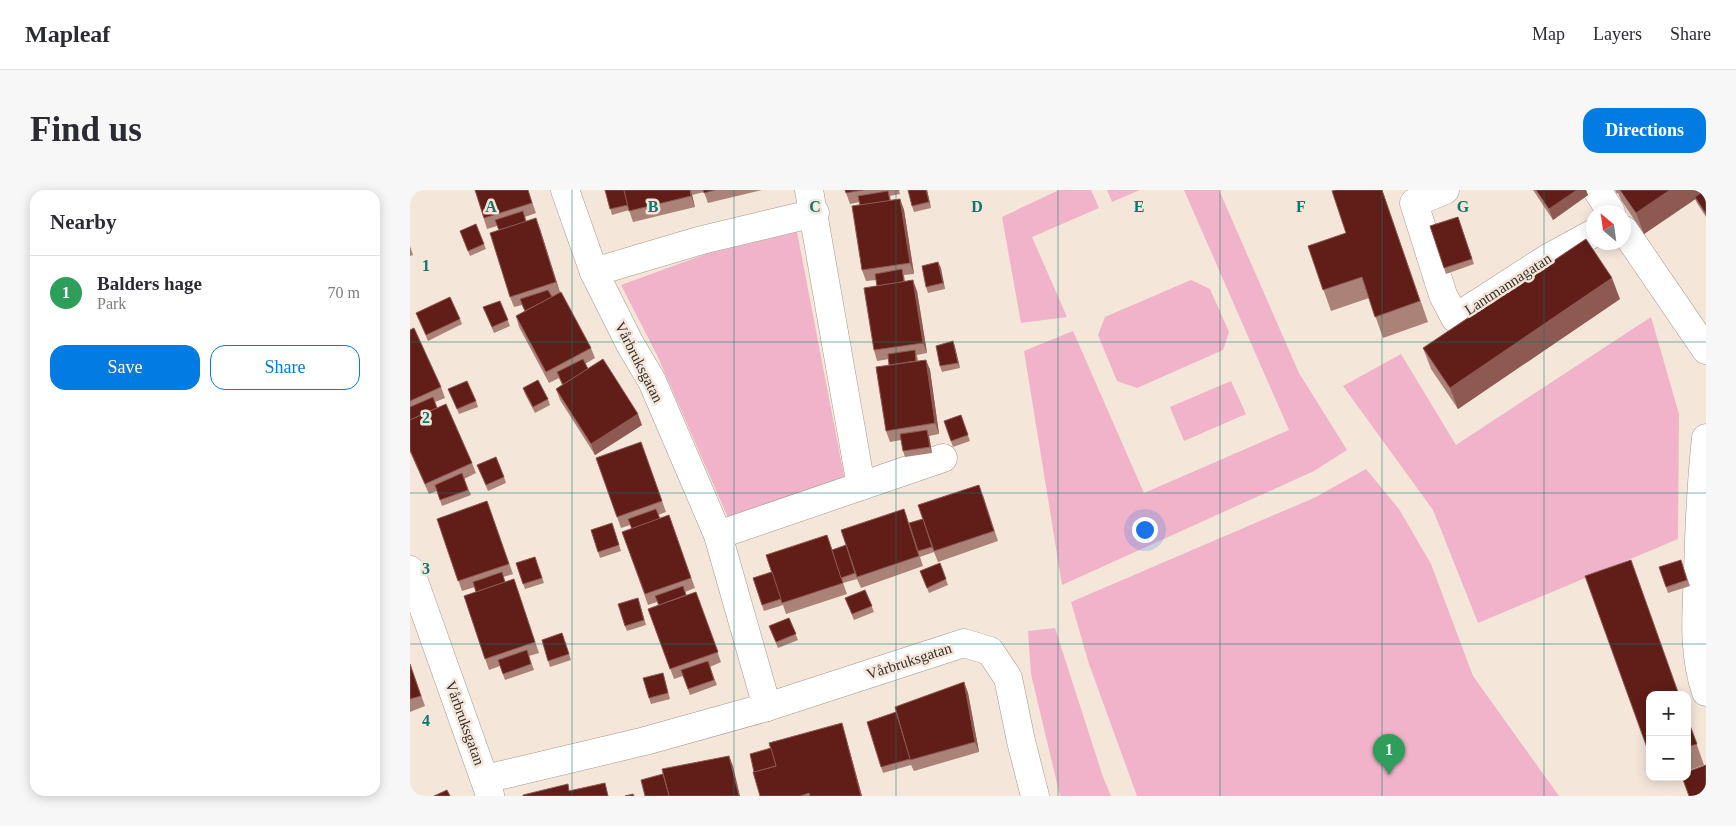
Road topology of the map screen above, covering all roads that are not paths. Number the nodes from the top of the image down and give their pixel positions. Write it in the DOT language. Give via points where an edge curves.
graph roads {
  1 [pos="565,190"];
  2 [pos="1446,190"];
  3 [pos="1596,190"];
  4 [pos="812,202"];
  5 [pos="1606,205"];
  6 [pos="1586,237"];
  7 [pos="1631,240"];
  8 [pos="594,272"];
  9 [pos="1706,350"];
  10 [pos="1706,438"];
  11 [pos="943,458"];
  12 [pos="861,486"];
  13 [pos="718,535"];
  14 [pos="410,570"];
  15 [pos="418,614"];
  16 [pos="1706,692"];
  17 [pos="768,707"];
  18 [pos="488,787"];
  19 [pos="1035,796"];
  1 -- 8 [label="street, Vårbruksgatan"];
  2 -- 6 [label="street, Lantmannagatan" via="1414,203 1443,295 1455,318"];
  3 -- 5 [label="street"];
  4 -- 8 [label="street" via="702,240"];
  4 -- 12 [label="street"];
  7 -- 9 [label="street"];
  8 -- 13 [label="street, Vårbruksgatan" via="652,381"];
  10 -- 16 [label="street" via="1700,496 1696,631"];
  11 -- 12 [label="street"];
  12 -- 13 [label="street"];
  13 -- 17 [label="street, Vårbruksgatan"];
  14 -- 15 [label="street, Vårbruksgatan"];
  15 -- 18 [label="street, Vårbruksgatan"];
  17 -- 18 [label="street, Vårbruksgatan"];
  17 -- 19 [label="street, Vårbruksgatan" via="964,643 990,651 1008,678"];
}
